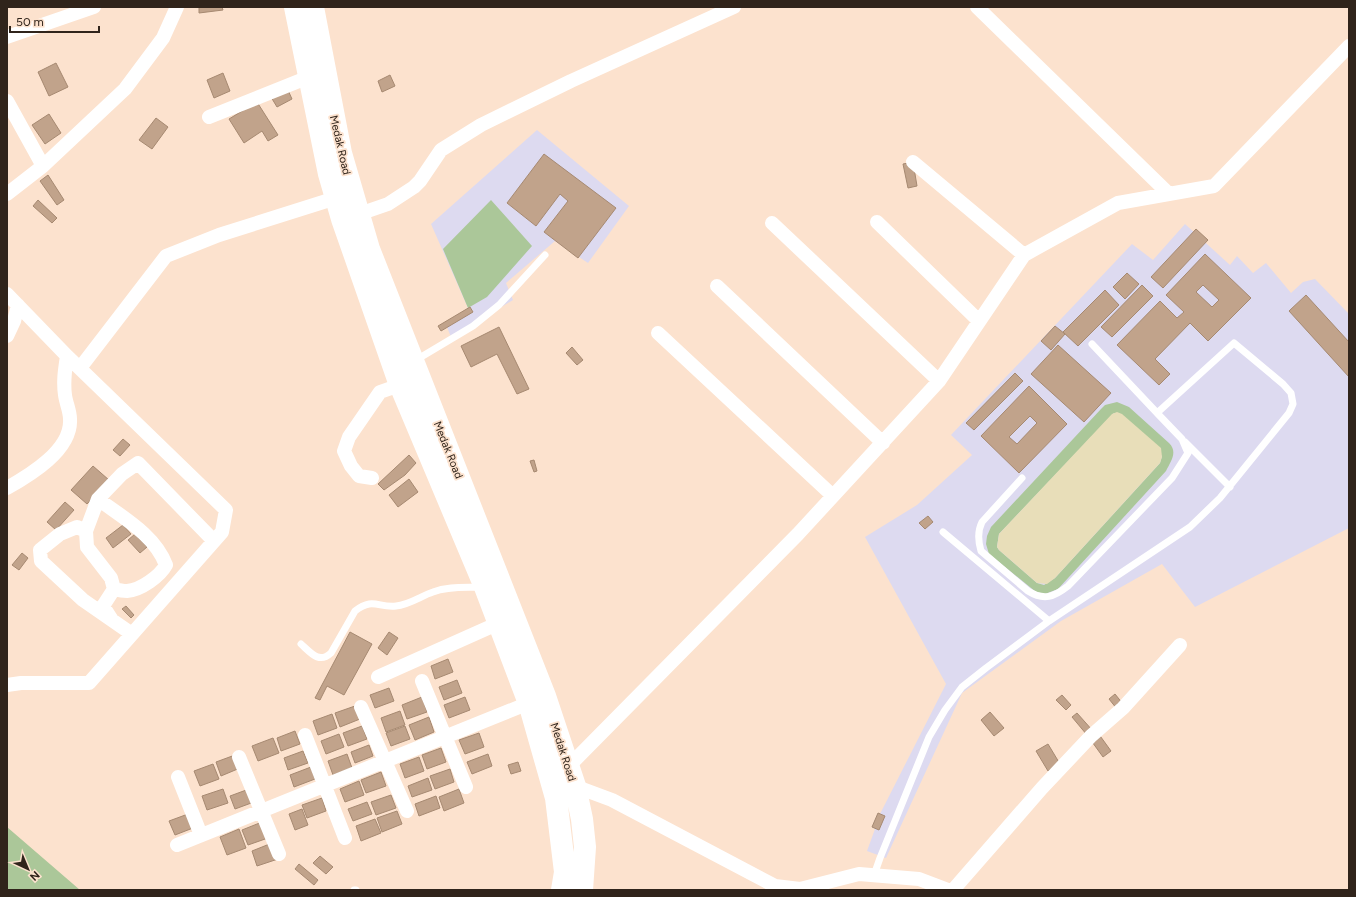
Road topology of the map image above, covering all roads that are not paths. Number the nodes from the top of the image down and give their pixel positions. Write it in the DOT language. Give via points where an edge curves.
graph roads {
  1 [pos="94,7"];
  2 [pos="177,7"];
  3 [pos="295,7"];
  4 [pos="312,7"];
  5 [pos="734,7"];
  6 [pos="977,7"];
  7 [pos="7,37"];
  8 [pos="1349,46"];
  9 [pos="309,77"];
  10 [pos="7,101"];
  11 [pos="209,117"];
  12 [pos="913,162"];
  13 [pos="43,166"];
  14 [pos="7,194"];
  15 [pos="1169,194"];
  16 [pos="336,198"];
  17 [pos="359,214"];
  18 [pos="877,222"];
  19 [pos="772,223"];
  20 [pos="545,255"];
  21 [pos="1024,255"];
  22 [pos="717,286"];
  23 [pos="7,294"];
  24 [pos="18,305"];
  25 [pos="979,322"];
  26 [pos="658,333"];
  27 [pos="7,336"];
  28 [pos="1092,344"];
  29 [pos="67,356"];
  30 [pos="413,361"];
  31 [pos="80,368"];
  32 [pos="939,381"];
  33 [pos="400,385"];
  34 [pos="1159,415"];
  35 [pos="1182,439"];
  36 [pos="883,442"];
  37 [pos="372,478"];
  38 [pos="1022,478"];
  39 [pos="1230,487"];
  40 [pos="7,488"];
  41 [pos="833,496"];
  42 [pos="98,499"];
  43 [pos="86,531"];
  44 [pos="943,532"];
  45 [pos="214,541"];
  46 [pos="485,587"];
  47 [pos="114,589"];
  48 [pos="112,620"];
  49 [pos="1049,622"];
  50 [pos="499,623"];
  51 [pos="132,634"];
  52 [pos="301,644"];
  53 [pos="1180,645"];
  54 [pos="378,677"];
  55 [pos="422,681"];
  56 [pos="7,685"];
  57 [pos="530,703"];
  58 [pos="361,707"];
  59 [pos="305,735"];
  60 [pos="445,737"];
  61 [pos="239,757"];
  62 [pos="385,761"];
  63 [pos="178,777"];
  64 [pos="565,777"];
  65 [pos="325,785"];
  66 [pos="466,787"];
  67 [pos="262,810"];
  68 [pos="407,811"];
  69 [pos="201,835"];
  70 [pos="345,838"];
  71 [pos="177,845"];
  72 [pos="279,854"];
  73 [pos="874,875"];
  74 [pos="795,889"];
  75 [pos="562,890"];
  76 [pos="582,890"];
  77 [pos="948,890"];
  78 [pos="953,890"];
  1 -- 7 [label="street"];
  2 -- 13 [label="street" via="163,38 125,90"];
  3 -- 9 [label="main road, Medak Road"];
  4 -- 17 [label="main road, Medak Road" via="341,153"];
  5 -- 17 [label="street" via="481,125 441,150 414,187 388,204"];
  6 -- 15 [label="street"];
  8 -- 15 [label="street" via="1214,186"];
  9 -- 11 [label="street"];
  9 -- 16 [label="main road, Medak Road"];
  10 -- 13 [label="street"];
  12 -- 21 [label="street"];
  13 -- 14 [label="street"];
  15 -- 21 [label="street" via="1118,204"];
  16 -- 31 [label="street" via="219,235 166,256"];
  16 -- 33 [label="main road, Medak Road"];
  17 -- 30 [label="main road, Medak Road" via="369,249"];
  18 -- 25 [label="street"];
  19 -- 32 [label="street"];
  20 -- 30 [label="lane" via="499,305 473,326"];
  21 -- 25 [label="street"];
  22 -- 36 [label="street"];
  23 -- 24 [label="street"];
  24 -- 27 [label="street"];
  24 -- 29 [label="street"];
  25 -- 32 [label="street"];
  26 -- 41 [label="street"];
  28 -- 34 [label="lane"];
  29 -- 31 [label="street"];
  29 -- 40 [label="street" via="64,380 70,419 65,441 39,468"];
  30 -- 64 [label="main road, Medak Road" via="544,696"];
  31 -- 45 [label="street" via="226,510 222,532"];
  32 -- 36 [label="street"];
  33 -- 37 [label="street" via="380,392 349,437 344,451 359,476"];
  33 -- 46 [label="main road, Medak Road"];
  34 -- 35 [label="lane"];
  34 -- 39 [label="lane" via="1157,413 1234,343 1283,384 1291,393 1294,404"];
  35 -- 38 [label="lane" via="1188,453 1172,478 1068,586 1058,594 1044,598 1028,591 981,551 979,542 979,528 982,522"];
  35 -- 39 [label="lane"];
  36 -- 41 [label="street"];
  39 -- 49 [label="lane" via="1190,527"];
  41 -- 64 [label="street"];
  42 -- 43 [label="street"];
  42 -- 45 [label="street" via="122,474 138,462"];
  42 -- 47 [label="street" via="142,532 162,554 166,564 163,571 151,581 128,591"];
  43 -- 47 [label="street" via="87,548 111,578"];
  43 -- 48 [label="street" via="77,527 60,534 40,550 41,560 83,600"];
  44 -- 49 [label="lane"];
  45 -- 51 [label="street"];
  46 -- 50 [label="main road, Medak Road"];
  46 -- 52 [label="lane" via="434,591 396,606 366,604 355,611 331,653 326,657 314,656"];
  47 -- 48 [label="street" via="103,606"];
  48 -- 51 [label="street"];
  49 -- 73 [label="lane" via="962,687 945,710 929,737"];
  50 -- 54 [label="street"];
  50 -- 57 [label="main road, Medak Road"];
  51 -- 56 [label="street" via="89,683"];
  53 -- 78 [label="street" via="1123,708 1091,736 1042,788"];
  55 -- 60 [label="street"];
  57 -- 60 [label="street"];
  57 -- 64 [label="main road, Medak Road"];
  58 -- 62 [label="street"];
  59 -- 65 [label="street"];
  60 -- 62 [label="street"];
  60 -- 66 [label="street"];
  61 -- 67 [label="street"];
  62 -- 65 [label="street"];
  62 -- 68 [label="street"];
  63 -- 69 [label="street"];
  64 -- 74 [label="street" via="775,886"];
  64 -- 75 [label="main road, Medak Road" via="556,798 566,872"];
  64 -- 76 [label="main road, Medak Road" via="582,819 585,847"];
  65 -- 67 [label="street"];
  65 -- 70 [label="street"];
  67 -- 69 [label="street"];
  67 -- 72 [label="street"];
  69 -- 71 [label="street"];
  73 -- 74 [label="street" via="859,874"];
  73 -- 77 [label="street" via="920,879"];
}
